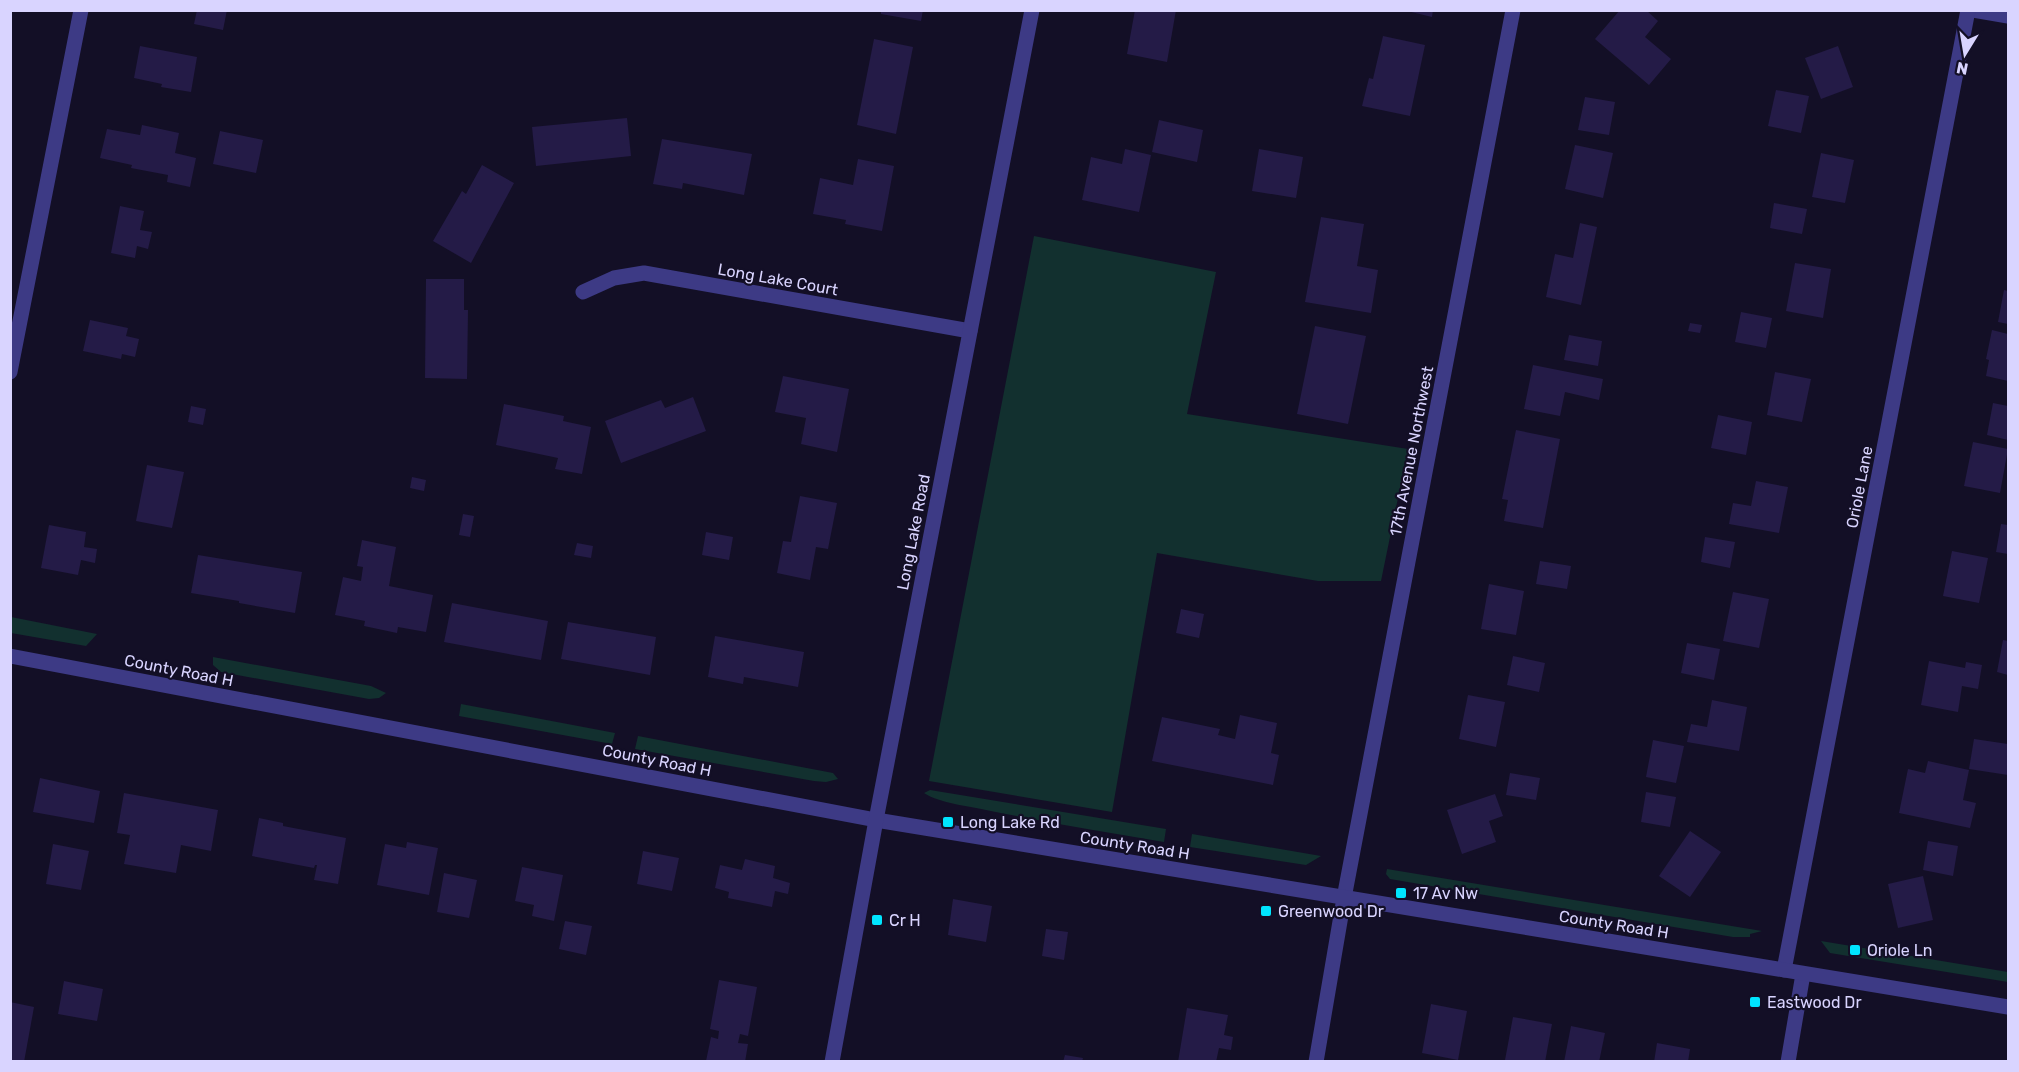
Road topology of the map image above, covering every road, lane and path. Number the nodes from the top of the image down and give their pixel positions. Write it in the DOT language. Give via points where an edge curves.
graph roads {
  1 [pos="81,10"];
  2 [pos="1032,10"];
  3 [pos="1513,10"];
  4 [pos="1970,10"];
  5 [pos="2008,16"];
  6 [pos="582,292"];
  7 [pos="970,331"];
  8 [pos="10,372"];
  9 [pos="10,656"];
  10 [pos="876,820"];
  11 [pos="1344,898"];
  12 [pos="1784,970"];
  13 [pos="1803,974"];
  14 [pos="2008,1007"];
  15 [pos="832,1062"];
  16 [pos="1316,1062"];
  17 [pos="1788,1062"];
  1 -- 8 [label="street"];
  2 -- 7 [label="street, Long Lake Road"];
  3 -- 11 [label="street, 17th Avenue Northwest"];
  4 -- 5 [label="street"];
  4 -- 12 [label="street, Oriole Lane"];
  6 -- 7 [label="street, Long Lake Court" via="614,278 645,273"];
  7 -- 10 [label="street, Long Lake Road"];
  9 -- 10 [label="street, County Road H"];
  10 -- 11 [label="street, County Road H"];
  10 -- 15 [label="street, Long Lake Road"];
  11 -- 12 [label="street, County Road H"];
  11 -- 16 [label="street, 17th Avenue Northwest"];
  12 -- 13 [label="street, County Road H"];
  13 -- 14 [label="street, County Road H"];
  13 -- 17 [label="street"];
}
